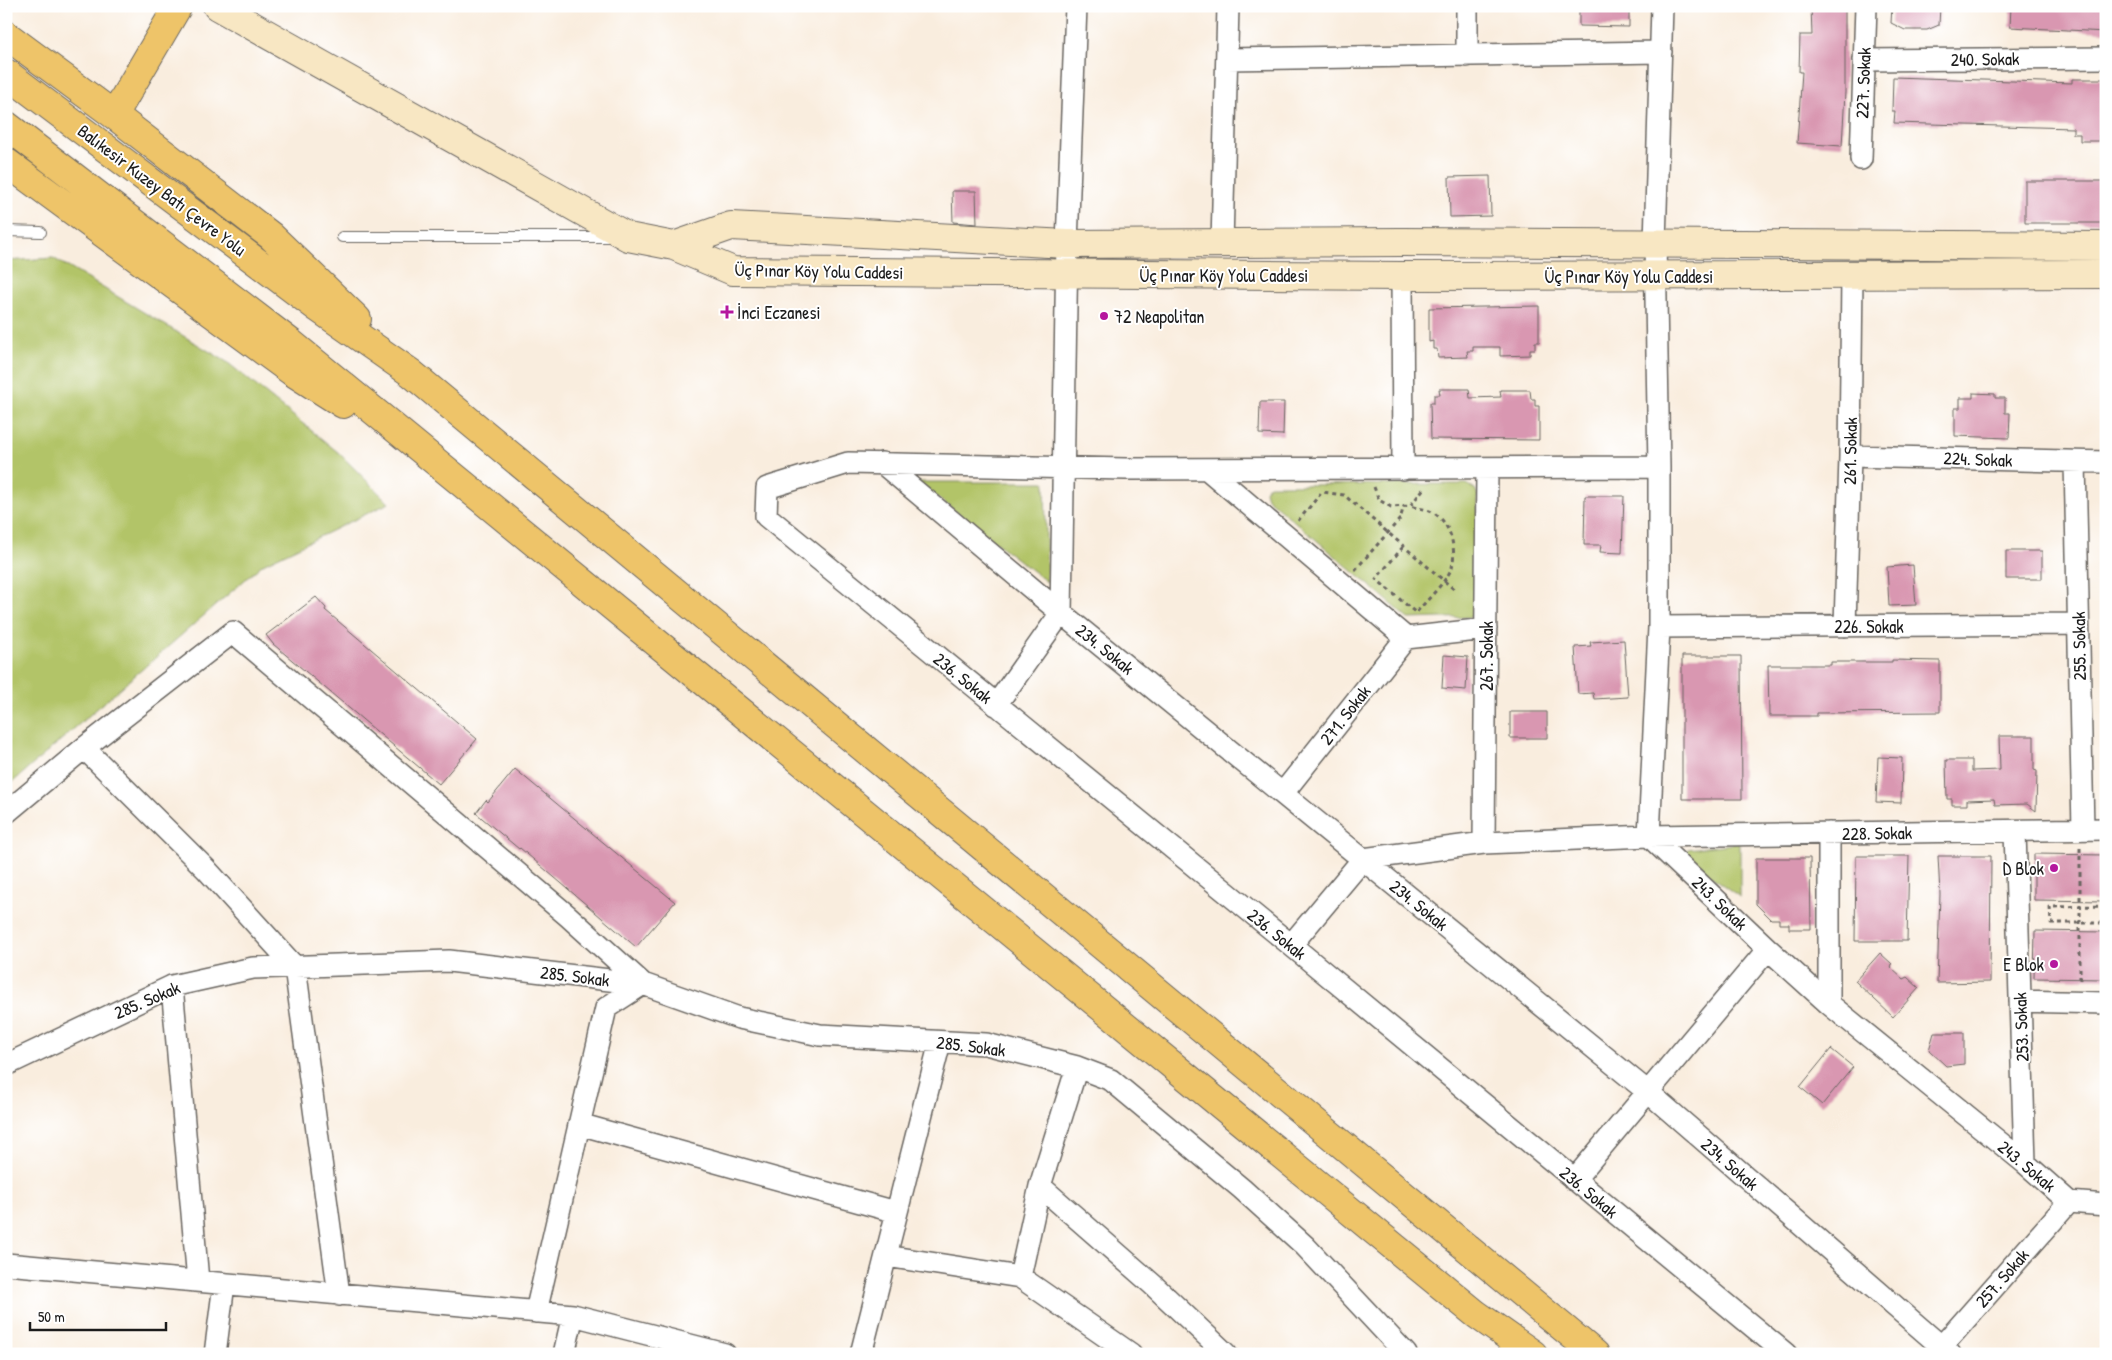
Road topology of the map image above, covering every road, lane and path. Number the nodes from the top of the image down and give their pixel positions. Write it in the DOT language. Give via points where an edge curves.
graph roads {
  1 [pos="178,6"];
  2 [pos="218,6"];
  3 [pos="1076,6"];
  4 [pos="1228,6"];
  5 [pos="1467,6"];
  6 [pos="1662,6"];
  7 [pos="1866,6"];
  8 [pos="6,35"];
  9 [pos="1661,52"];
  10 [pos="1467,56"];
  11 [pos="2106,58"];
  12 [pos="1227,59"];
  13 [pos="1864,60"];
  14 [pos="6,73"];
  15 [pos="114,115"];
  16 [pos="6,125"];
  17 [pos="1861,159"];
  18 [pos="6,162"];
  19 [pos="6,231"];
  20 [pos="41,232"];
  21 [pos="342,237"];
  22 [pos="628,237"];
  23 [pos="1655,243"];
  24 [pos="1067,244"];
  25 [pos="1222,244"];
  26 [pos="674,246"];
  27 [pos="2106,246"];
  28 [pos="1066,274"];
  29 [pos="2106,274"];
  30 [pos="1852,275"];
  31 [pos="1402,276"];
  32 [pos="1656,276"];
  33 [pos="411,373"];
  34 [pos="1850,456"];
  35 [pos="436,461"];
  36 [pos="2074,462"];
  37 [pos="2106,462"];
  38 [pos="882,463"];
  39 [pos="1659,467"];
  40 [pos="1062,468"];
  41 [pos="1207,469"];
  42 [pos="1403,469"];
  43 [pos="1487,469"];
  44 [pos="1374,482"];
  45 [pos="1426,482"];
  46 [pos="1404,506"];
  47 [pos="1410,506"];
  48 [pos="1294,525"];
  49 [pos="1387,534"];
  50 [pos="1403,547"];
  51 [pos="1352,574"];
  52 [pos="1443,580"];
  53 [pos="1456,591"];
  54 [pos="1061,613"];
  55 [pos="2078,624"];
  56 [pos="1845,626"];
  57 [pos="1659,627"];
  58 [pos="1486,629"];
  59 [pos="1406,638"];
  60 [pos="996,705"];
  61 [pos="84,748"];
  62 [pos="1283,793"];
  63 [pos="6,813"];
  64 [pos="2106,829"];
  65 [pos="2015,830"];
  66 [pos="1829,833"];
  67 [pos="1649,836"];
  68 [pos="2081,840"];
  69 [pos="1484,843"];
  70 [pos="1363,859"];
  71 [pos="2080,906"];
  72 [pos="2106,906"];
  73 [pos="2080,923"];
  74 [pos="2106,923"];
  75 [pos="1291,945"];
  76 [pos="1768,949"];
  77 [pos="295,967"];
  78 [pos="643,984"];
  79 [pos="172,986"];
  80 [pos="2080,992"];
  81 [pos="2020,1002"];
  82 [pos="2106,1003"];
  83 [pos="1829,1004"];
  84 [pos="940,1042"];
  85 [pos="6,1066"];
  86 [pos="1077,1067"];
  87 [pos="1648,1092"];
  88 [pos="579,1124"];
  89 [pos="2025,1163"];
  90 [pos="1574,1180"];
  91 [pos="1040,1186"];
  92 [pos="2069,1202"];
  93 [pos="2106,1205"];
  94 [pos="896,1212"];
  95 [pos="886,1256"];
  96 [pos="6,1264"];
  97 [pos="1020,1277"];
  98 [pos="198,1281"];
  99 [pos="224,1284"];
  100 [pos="339,1294"];
  101 [pos="536,1312"];
  102 [pos="1476,1314"];
  103 [pos="574,1315"];
  104 [pos="1942,1351"];
  105 [pos="215,1354"];
  106 [pos="564,1354"];
  107 [pos="725,1354"];
  108 [pos="861,1354"];
  109 [pos="1131,1354"];
  110 [pos="1226,1354"];
  111 [pos="1406,1354"];
  112 [pos="1520,1354"];
  113 [pos="1532,1354"];
  114 [pos="1595,1354"];
  115 [pos="1786,1354"];
  1 -- 15 [label="highway"];
  2 -- 22 [label="main road"];
  3 -- 24 [label="street"];
  4 -- 12 [label="street"];
  5 -- 10 [label="street"];
  6 -- 9 [label="street"];
  7 -- 13 [label="street, 227. Sokak"];
  8 -- 15 [label="highway"];
  9 -- 10 [label="street"];
  9 -- 23 [label="street"];
  10 -- 12 [label="street"];
  11 -- 13 [label="street, 240. Sokak"];
  12 -- 25 [label="street"];
  13 -- 17 [label="street, 227. Sokak"];
  14 -- 33 [label="highway, Balıkesir Kuzey Batı Çevre Yolu" via="318,308"];
  15 -- 33 [label="highway" via="271,236"];
  16 -- 35 [label="highway" via="291,343"];
  18 -- 35 [label="highway" via="291,372"];
  19 -- 20 [label="lane"];
  21 -- 22 [label="lane"];
  22 -- 26 [label="main road"];
  23 -- 25 [label="main road, Üç Pınar Köy Yolu Caddesi"];
  23 -- 27 [label="main road, Üç Pınar Köy Yolu Caddesi"];
  23 -- 32 [label="street"];
  24 -- 25 [label="main road, Üç Pınar Köy Yolu Caddesi"];
  24 -- 26 [label="main road, Üç Pınar Köy Yolu Caddesi" via="731,226"];
  24 -- 28 [label="street"];
  26 -- 28 [label="main road, Üç Pınar Köy Yolu Caddesi" via="733,271"];
  28 -- 31 [label="main road, Üç Pınar Köy Yolu Caddesi"];
  28 -- 40 [label="street"];
  29 -- 30 [label="main road, Üç Pınar Köy Yolu Caddesi"];
  30 -- 32 [label="main road, Üç Pınar Köy Yolu Caddesi"];
  30 -- 34 [label="street, 261. Sokak"];
  31 -- 32 [label="main road, Üç Pınar Köy Yolu Caddesi"];
  31 -- 42 [label="street"];
  32 -- 39 [label="street"];
  33 -- 114 [label="highway"];
  34 -- 36 [label="street, 224. Sokak"];
  34 -- 56 [label="street, 261. Sokak"];
  35 -- 102 [label="highway"];
  36 -- 37 [label="street, 224. Sokak"];
  36 -- 55 [label="street, 255. Sokak"];
  38 -- 40 [label="street"];
  38 -- 54 [label="street, 234. Sokak"];
  38 -- 60 [label="street, 236. Sokak" via="848,463 767,488 766,516"];
  39 -- 43 [label="street"];
  39 -- 57 [label="street"];
  40 -- 41 [label="street"];
  40 -- 54 [label="street"];
  41 -- 42 [label="street"];
  41 -- 59 [label="street"];
  42 -- 43 [label="street"];
  43 -- 58 [label="street, 267. Sokak"];
  44 -- 46 [label="path" via="1379,500 1391,507"];
  45 -- 47 [label="path" via="1425,489"];
  46 -- 47 [label="path"];
  46 -- 49 [label="path" via="1400,519"];
  47 -- 52 [label="path" via="1432,512 1446,523 1452,540 1452,566"];
  48 -- 49 [label="path" via="1322,492 1344,495"];
  49 -- 50 [label="path"];
  49 -- 51 [label="path"];
  50 -- 52 [label="path"];
  50 -- 52 [label="path" via="1376,579 1416,612"];
  52 -- 53 [label="path"];
  54 -- 60 [label="street"];
  54 -- 62 [label="street, 234. Sokak"];
  55 -- 56 [label="street, 226. Sokak"];
  55 -- 68 [label="street, 255. Sokak"];
  56 -- 57 [label="street, 226. Sokak"];
  57 -- 67 [label="street"];
  58 -- 59 [label="street"];
  58 -- 69 [label="street, 267. Sokak"];
  59 -- 62 [label="street, 271. Sokak"];
  60 -- 75 [label="street, 236. Sokak"];
  61 -- 63 [label="street"];
  61 -- 77 [label="street" via="206,868"];
  61 -- 78 [label="street" via="233,632 568,916"];
  62 -- 70 [label="street, 234. Sokak"];
  64 -- 68 [label="street, 228. Sokak"];
  65 -- 66 [label="street, 228. Sokak"];
  65 -- 68 [label="street, 228. Sokak"];
  65 -- 81 [label="street, 253. Sokak"];
  66 -- 67 [label="street, 228. Sokak"];
  66 -- 83 [label="street"];
  67 -- 69 [label="street"];
  67 -- 76 [label="street, 243. Sokak"];
  68 -- 71 [label="path"];
  69 -- 70 [label="street"];
  70 -- 75 [label="street"];
  70 -- 87 [label="street, 234. Sokak"];
  71 -- 72 [label="path"];
  71 -- 73 [label="path"];
  71 -- 73 [label="path" via="2050,907 2051,923"];
  73 -- 74 [label="path"];
  73 -- 80 [label="path"];
  75 -- 90 [label="street, 236. Sokak"];
  76 -- 83 [label="street, 243. Sokak"];
  76 -- 87 [label="street"];
  77 -- 78 [label="street, 285. Sokak" via="449,961"];
  77 -- 79 [label="street, 285. Sokak" via="253,968"];
  77 -- 100 [label="street"];
  78 -- 84 [label="street, 285. Sokak" via="739,1018 811,1033"];
  78 -- 88 [label="street" via="606,1008"];
  79 -- 85 [label="street, 285. Sokak"];
  79 -- 98 [label="street"];
  81 -- 82 [label="street"];
  81 -- 89 [label="street, 253. Sokak"];
  83 -- 89 [label="street, 243. Sokak"];
  84 -- 86 [label="street, 285. Sokak" via="986,1044"];
  84 -- 94 [label="street"];
  86 -- 91 [label="street"];
  86 -- 111 [label="street, 285. Sokak" via="1111,1080 1242,1189 1305,1246"];
  87 -- 90 [label="street"];
  87 -- 104 [label="street, 234. Sokak"];
  88 -- 94 [label="street"];
  88 -- 101 [label="street"];
  89 -- 92 [label="street, 243. Sokak"];
  90 -- 115 [label="street, 236. Sokak"];
  91 -- 97 [label="street"];
  91 -- 110 [label="street"];
  92 -- 93 [label="street, 243. Sokak"];
  92 -- 104 [label="street, 257. Sokak"];
  94 -- 95 [label="street"];
  95 -- 97 [label="street"];
  95 -- 108 [label="street"];
  96 -- 98 [label="street"];
  97 -- 109 [label="street"];
  98 -- 99 [label="street"];
  99 -- 100 [label="street"];
  99 -- 105 [label="street"];
  100 -- 101 [label="street"];
  101 -- 103 [label="street"];
  102 -- 112 [label="highway"];
  102 -- 113 [label="highway"];
  103 -- 106 [label="street"];
  103 -- 107 [label="street"];
}
